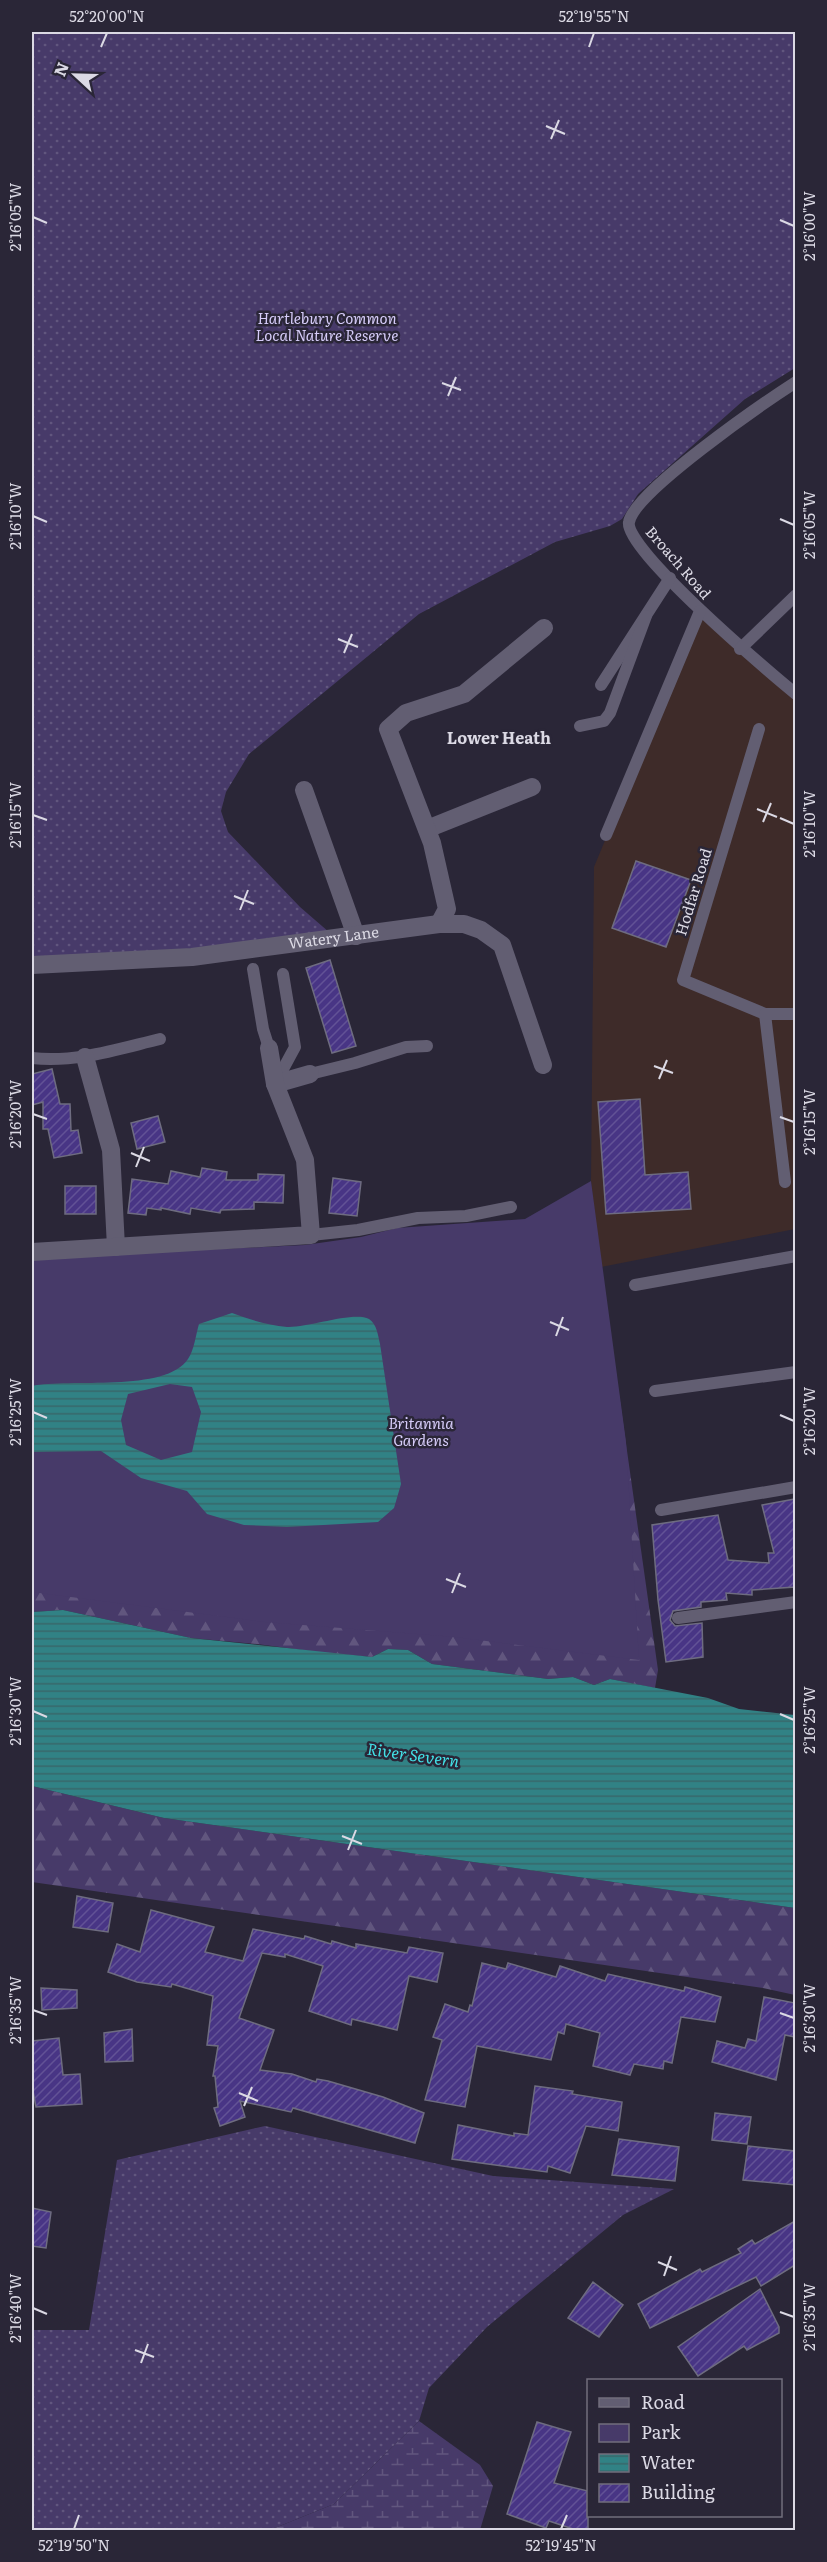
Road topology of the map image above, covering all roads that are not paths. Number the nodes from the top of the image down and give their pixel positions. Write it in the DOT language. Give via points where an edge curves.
graph roads {
  1 [pos="795,382"];
  2 [pos="670,578"];
  3 [pos="795,595"];
  4 [pos="700,611"];
  5 [pos="646,616"];
  6 [pos="544,628"];
  7 [pos="740,649"];
  8 [pos="601,684"];
  9 [pos="795,694"];
  10 [pos="580,726"];
  11 [pos="759,729"];
  12 [pos="532,787"];
  13 [pos="304,790"];
  14 [pos="427,829"];
  15 [pos="606,835"];
  16 [pos="439,924"];
  17 [pos="356,936"];
  18 [pos="32,965"];
  19 [pos="253,969"];
  20 [pos="283,974"];
  21 [pos="765,1014"];
  22 [pos="795,1014"];
  23 [pos="160,1039"];
  24 [pos="427,1046"];
  25 [pos="269,1048"];
  26 [pos="85,1057"];
  27 [pos="32,1058"];
  28 [pos="543,1065"];
  29 [pos="310,1074"];
  30 [pos="275,1084"];
  31 [pos="785,1182"];
  32 [pos="511,1207"];
  33 [pos="311,1235"];
  34 [pos="116,1247"];
  35 [pos="32,1252"];
  36 [pos="795,1256"];
  37 [pos="635,1285"];
  38 [pos="795,1372"];
  39 [pos="655,1391"];
  40 [pos="795,1486"];
  41 [pos="661,1510"];
  42 [pos="795,1602"];
  43 [pos="678,1618"];
  1 -- 2 [label="lane, Broach Road" via="747,414 641,499 628,522 630,530"];
  2 -- 4 [label="lane, Broach Road"];
  2 -- 5 [label="lane"];
  3 -- 7 [label="lane"];
  4 -- 7 [label="lane, Broach Road"];
  4 -- 15 [label="lane"];
  5 -- 8 [label="lane"];
  5 -- 10 [label="lane" via="610,713 604,721"];
  6 -- 14 [label="street" via="464,694 406,713 388,729"];
  7 -- 9 [label="lane, Broach Road"];
  11 -- 21 [label="lane, Hodfar Road" via="683,980"];
  12 -- 14 [label="street"];
  13 -- 17 [label="street"];
  14 -- 16 [label="street" via="447,909"];
  16 -- 17 [label="street, Watery Lane"];
  16 -- 28 [label="street, Watery Lane" via="464,924 502,945"];
  17 -- 18 [label="street, Watery Lane" via="192,957"];
  19 -- 25 [label="lane"];
  20 -- 30 [label="lane" via="295,1047"];
  21 -- 22 [label="lane"];
  21 -- 31 [label="lane"];
  23 -- 26 [label="lane"];
  24 -- 29 [label="lane" via="406,1047"];
  25 -- 30 [label="street"];
  26 -- 27 [label="lane"];
  26 -- 34 [label="street" via="111,1150"];
  29 -- 30 [label="street"];
  30 -- 33 [label="street" via="305,1160"];
  32 -- 33 [label="lane"];
  33 -- 34 [label="street"];
  34 -- 35 [label="street"];
  36 -- 37 [label="lane"];
  38 -- 39 [label="lane"];
  40 -- 41 [label="lane"];
  42 -- 43 [label="lane"];
}
